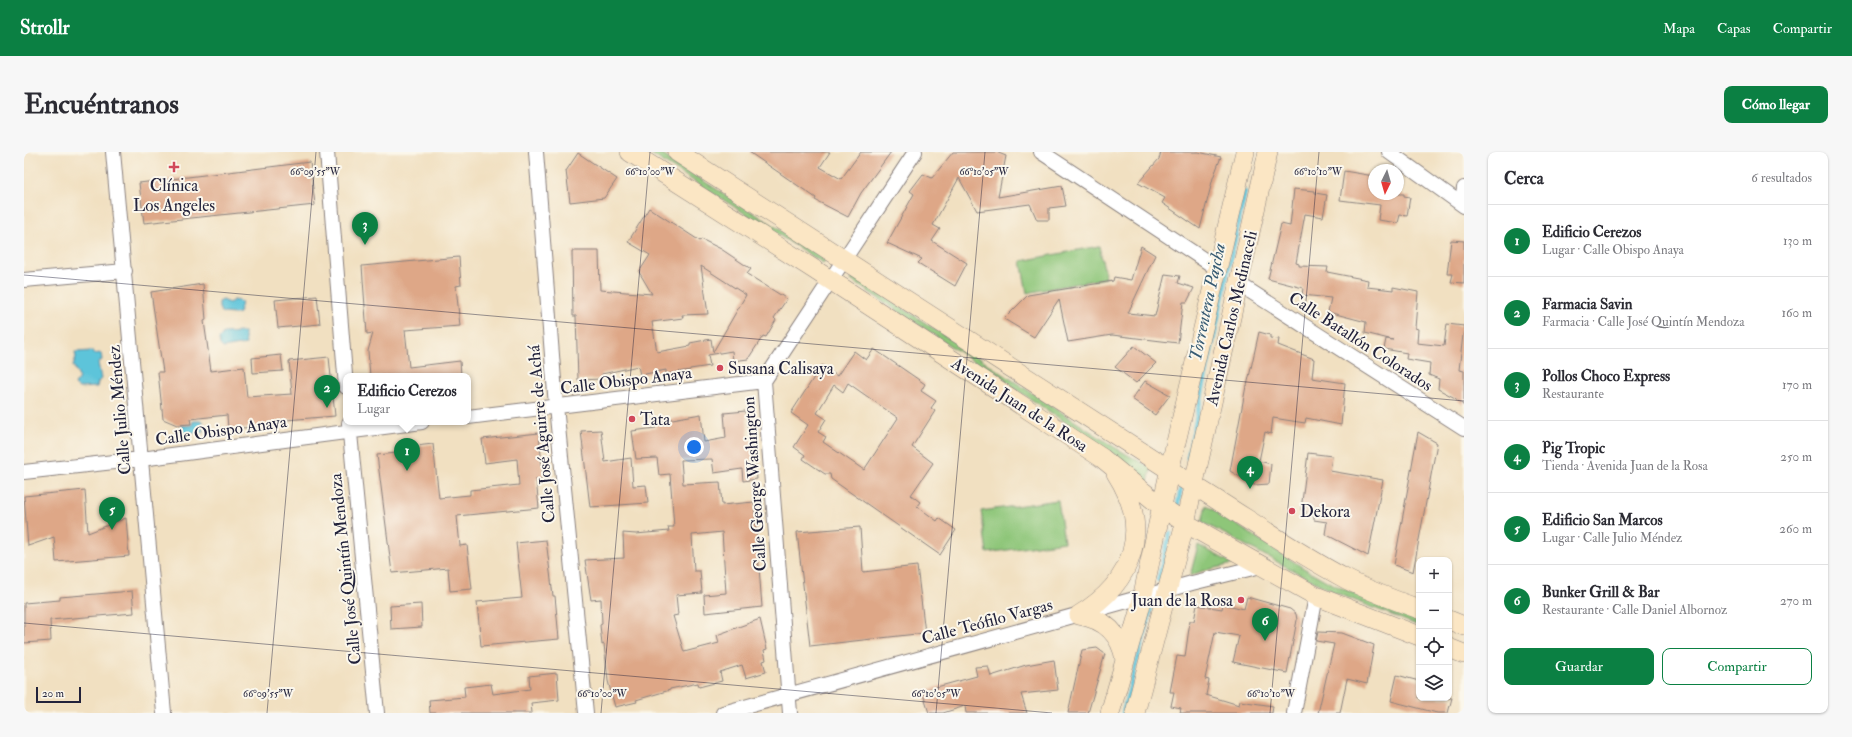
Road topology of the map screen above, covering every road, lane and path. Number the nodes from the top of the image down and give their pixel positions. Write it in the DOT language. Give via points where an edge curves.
graph roads {
  1 [pos="113,152"];
  2 [pos="327,152"];
  3 [pos="536,152"];
  4 [pos="630,152"];
  5 [pos="677,152"];
  6 [pos="915,152"];
  7 [pos="1041,152"];
  8 [pos="1245,152"];
  9 [pos="1268,152"];
  10 [pos="1389,152"];
  11 [pos="1464,188"];
  12 [pos="1463,205"];
  13 [pos="843,260"];
  14 [pos="1218,268"];
  15 [pos="124,271"];
  16 [pos="24,280"];
  17 [pos="830,280"];
  18 [pos="1239,284"];
  19 [pos="345,373"];
  20 [pos="764,381"];
  21 [pos="556,406"];
  22 [pos="471,417"];
  23 [pos="367,425"];
  24 [pos="349,426"];
  25 [pos="1464,428"];
  26 [pos="1102,458"];
  27 [pos="141,459"];
  28 [pos="1170,470"];
  29 [pos="24,472"];
  30 [pos="1192,485"];
  31 [pos="1162,507"];
  32 [pos="1185,523"];
  33 [pos="1262,566"];
  34 [pos="1169,590"];
  35 [pos="1316,596"];
  36 [pos="1142,597"];
  37 [pos="1416,608"];
  38 [pos="1079,615"];
  39 [pos="1452,621"];
  40 [pos="1464,626"];
  41 [pos="1416,635"];
  42 [pos="1452,649"];
  43 [pos="1464,654"];
  44 [pos="1125,660"];
  45 [pos="788,694"];
  46 [pos="164,713"];
  47 [pos="377,713"];
  48 [pos="586,713"];
  49 [pos="723,713"];
  50 [pos="790,713"];
  51 [pos="1110,713"];
  52 [pos="1135,713"];
  53 [pos="1294,713"];
  1 -- 15 [label="street, Calle Julio Méndez"];
  2 -- 19 [label="street"];
  3 -- 21 [label="street, Calle José Aguirre de Achá"];
  4 -- 17 [label="main road, Avenida Juan de la Rosa"];
  5 -- 13 [label="main road, Avenida Juan de la Rosa"];
  6 -- 13 [label="street, Calle George Washington"];
  7 -- 14 [label="street"];
  8 -- 14 [label="main road, Avenida Carlos Medinaceli"];
  9 -- 18 [label="main road, Avenida Carlos Medinaceli"];
  10 -- 12 [label="street"];
  11 -- 12 [label="street"];
  13 -- 17 [label="street, Calle George Washington"];
  13 -- 28 [label="main road, Avenida Juan de la Rosa"];
  14 -- 28 [label="main road, Avenida Carlos Medinaceli"];
  15 -- 16 [label="street"];
  15 -- 27 [label="street, Calle Julio Méndez"];
  17 -- 20 [label="street, Calle George Washington"];
  17 -- 26 [label="main road, Avenida Juan de la Rosa"];
  18 -- 25 [label="street, Calle Batallón Colorados"];
  18 -- 30 [label="main road, Avenida Carlos Medinaceli"];
  20 -- 21 [label="street, Calle Obispo Anaya"];
  20 -- 45 [label="street, Calle George Washington"];
  21 -- 22 [label="street, Calle Obispo Anaya"];
  21 -- 48 [label="street, Calle José Aguirre de Achá"];
  23 -- 24 [label="street, Calle Obispo Anaya"];
  24 -- 27 [label="street, Calle Obispo Anaya"];
  24 -- 47 [label="street, Calle José Quintín Mendoza"];
  26 -- 31 [label="main road, Avenida Juan de la Rosa"];
  26 -- 38 [label="main road" via="1117,474 1128,493 1134,514 1133,549 1122,576 1108,594 1095,606"];
  27 -- 29 [label="street, Calle Obispo Anaya"];
  27 -- 46 [label="street, Calle Julio Méndez"];
  28 -- 30 [label="main road, Avenida Juan de la Rosa"];
  28 -- 31 [label="main road, Avenida Carlos Medinaceli"];
  30 -- 32 [label="main road, Avenida Carlos Medinaceli"];
  30 -- 37 [label="main road, Avenida Juan de la Rosa" via="1226,504 1273,537 1346,579"];
  31 -- 32 [label="main road, Avenida Juan de la Rosa"];
  31 -- 36 [label="main road, Avenida Carlos Medinaceli"];
  32 -- 33 [label="main road, Avenida Juan de la Rosa"];
  32 -- 34 [label="main road, Avenida Carlos Medinaceli"];
  33 -- 34 [label="street, Calle Teófilo Vargas"];
  33 -- 35 [label="main road, Avenida Juan de la Rosa"];
  34 -- 36 [label="street, Calle Teófilo Vargas"];
  34 -- 52 [label="main road, Avenida Carlos Medinaceli"];
  35 -- 41 [label="main road, Avenida Juan de la Rosa"];
  35 -- 53 [label="street"];
  36 -- 38 [label="street, Calle Teófilo Vargas"];
  36 -- 44 [label="main road, Avenida Carlos Medinaceli"];
  38 -- 44 [label="main road" via="1091,617 1111,628 1123,648"];
  38 -- 45 [label="street, Calle Teófilo Vargas"];
  39 -- 40 [label="main road"];
  42 -- 43 [label="main road"];
  44 -- 51 [label="main road, Avenida Carlos Medinaceli"];
  45 -- 49 [label="street, Calle Teófilo Vargas"];
  45 -- 50 [label="street, Calle George Washington"];
}
